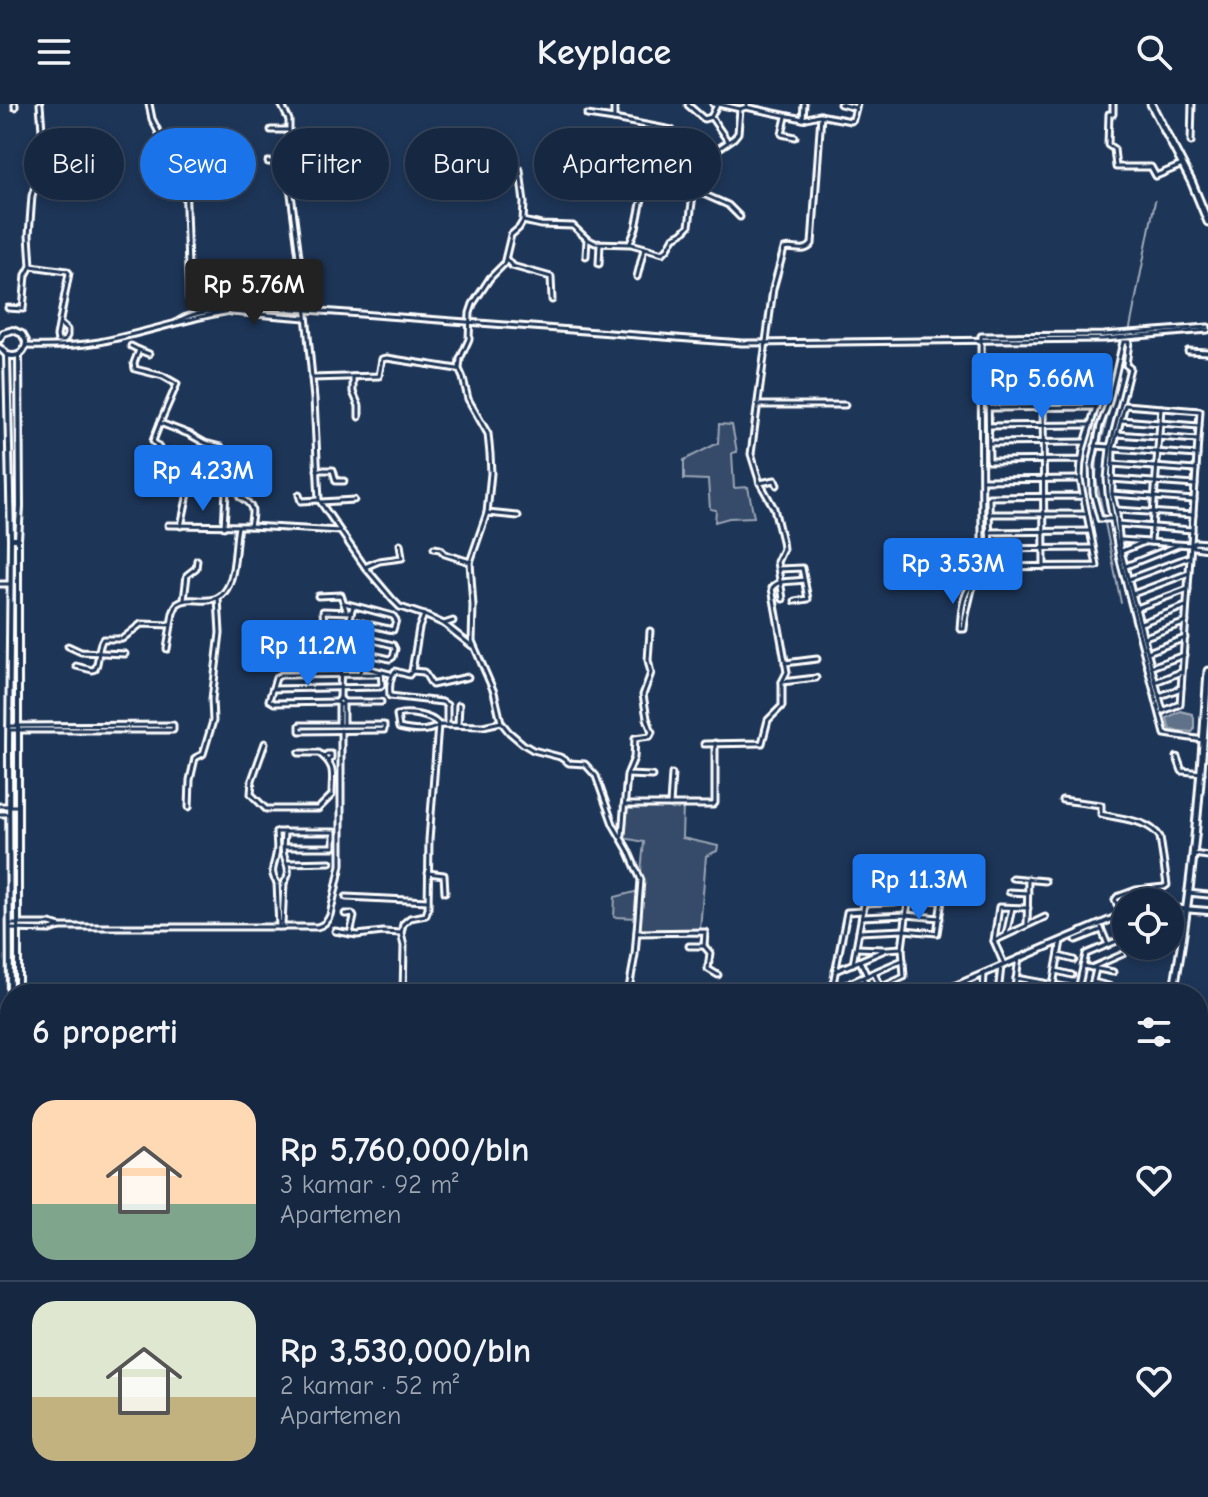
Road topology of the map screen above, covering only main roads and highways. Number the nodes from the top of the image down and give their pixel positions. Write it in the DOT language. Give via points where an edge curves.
graph roads {
  1 [pos="1151,104"];
  2 [pos="1208,222"];
  3 [pos="1208,671"];
  4 [pos="1208,680"];
  5 [pos="1205,743"];
  6 [pos="1175,984"];
  1 -- 2 [label="main road"];
  3 -- 4 [label="main road"];
  4 -- 5 [label="main road"];
  5 -- 6 [label="main road"];
}
